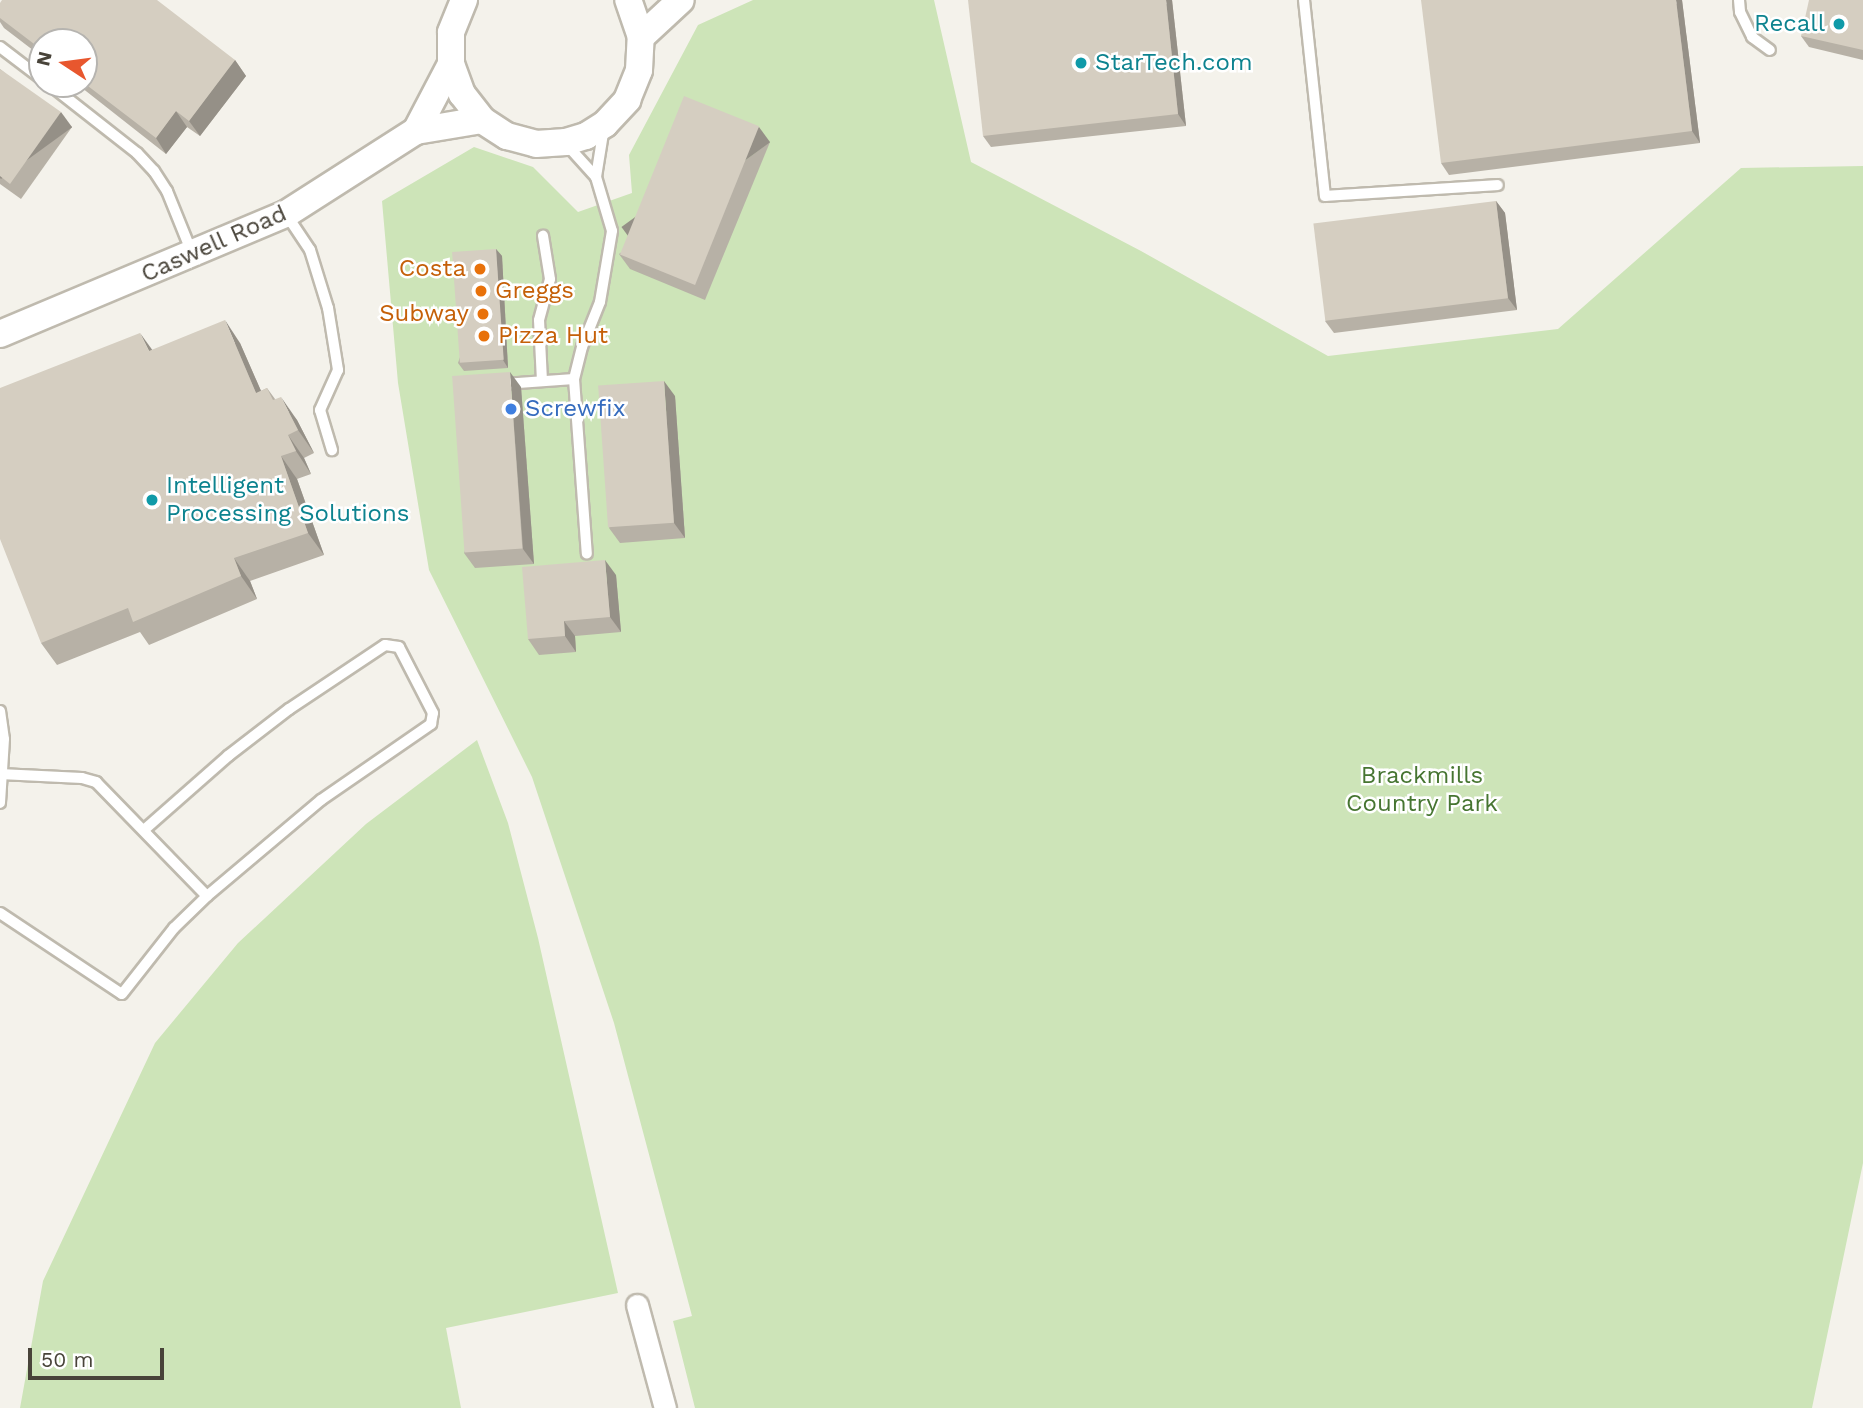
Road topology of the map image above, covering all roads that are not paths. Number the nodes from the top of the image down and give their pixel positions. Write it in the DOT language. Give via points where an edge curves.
graph roads {
  1 [pos="464,0"];
  2 [pos="628,0"];
  3 [pos="681,0"];
  4 [pos="1304,0"];
  5 [pos="1739,0"];
  6 [pos="641,37"];
  7 [pos="0,47"];
  8 [pos="1770,50"];
  9 [pos="451,64"];
  10 [pos="28,68"];
  11 [pos="67,98"];
  12 [pos="482,120"];
  13 [pos="605,124"];
  14 [pos="416,131"];
  15 [pos="566,142"];
  16 [pos="596,177"];
  17 [pos="1498,185"];
  18 [pos="286,214"];
  19 [pos="543,236"];
  20 [pos="193,256"];
  21 [pos="0,334"];
  22 [pos="574,379"];
  23 [pos="542,381"];
  24 [pos="495,384"];
  25 [pos="332,450"];
  26 [pos="587,554"];
  27 [pos="0,711"];
  28 [pos="2,774"];
  29 [pos="0,803"];
  30 [pos="144,830"];
  31 [pos="207,896"];
  32 [pos="0,913"];
  33 [pos="637,1305"];
  34 [pos="665,1408"];
  1 -- 9 [label="street" via="451,33"];
  2 -- 6 [label="street"];
  3 -- 6 [label="street"];
  4 -- 17 [label="lane" via="1325,196"];
  5 -- 8 [label="lane" via="1752,37"];
  6 -- 13 [label="street" via="639,70 627,100"];
  7 -- 10 [label="lane"];
  9 -- 12 [label="street" via="462,94"];
  9 -- 14 [label="street, Caswell Road"];
  11 -- 20 [label="lane" via="154,171"];
  12 -- 14 [label="street, Caswell Road"];
  12 -- 15 [label="street" via="536,144"];
  13 -- 15 [label="street"];
  13 -- 16 [label="lane"];
  14 -- 18 [label="street, Caswell Road"];
  15 -- 16 [label="lane"];
  16 -- 22 [label="lane" via="612,231 600,302"];
  18 -- 20 [label="street, Caswell Road"];
  18 -- 25 [label="lane" via="310,250 328,308 338,370 320,410"];
  19 -- 23 [label="lane" via="550,279 539,320"];
  20 -- 21 [label="street, Caswell Road"];
  22 -- 23 [label="lane"];
  22 -- 26 [label="lane"];
  23 -- 24 [label="lane"];
  27 -- 28 [label="lane"];
  28 -- 29 [label="lane"];
  28 -- 30 [label="lane" via="90,779"];
  30 -- 31 [label="lane"];
  30 -- 31 [label="lane" via="289,709 385,645 399,647 433,713 431,723 321,800"];
  31 -- 32 [label="lane" via="174,928 122,993"];
  33 -- 34 [label="street"];
}
